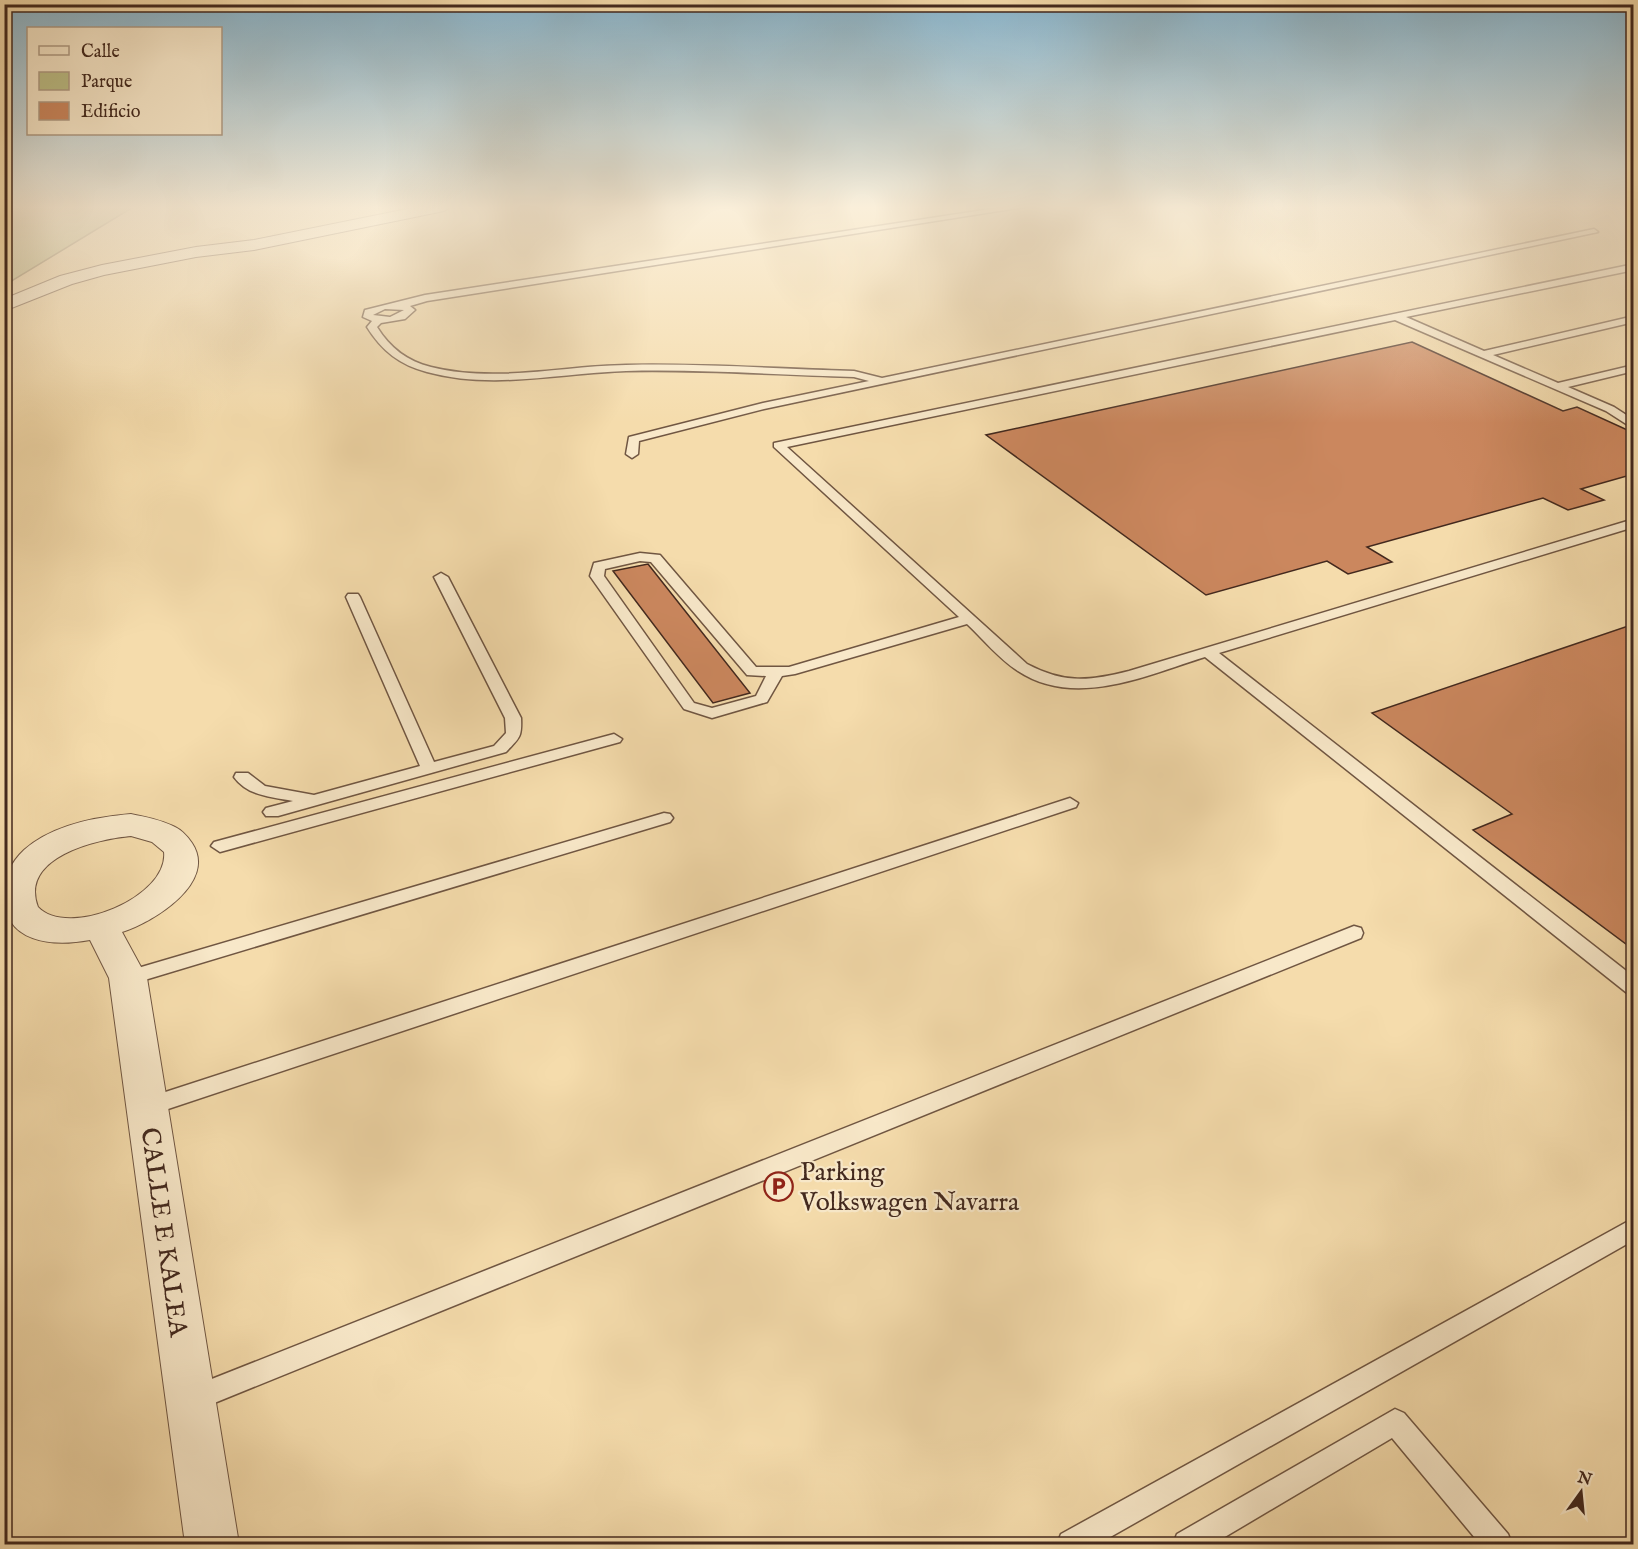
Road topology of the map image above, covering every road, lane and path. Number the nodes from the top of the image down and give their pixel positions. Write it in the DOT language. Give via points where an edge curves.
graph roads {
  1 [pos="72,278"];
  2 [pos="554,278"];
  3 [pos="1372,278"];
  4 [pos="1581,278"];
  5 [pos="4,306"];
  6 [pos="1397,317"];
  7 [pos="1634,319"];
  8 [pos="1484,354"];
  9 [pos="1634,368"];
  10 [pos="884,380"];
  11 [pos="1558,386"];
  12 [pos="1634,426"];
  13 [pos="632,454"];
  14 [pos="1634,523"];
  15 [pos="441,577"];
  16 [pos="353,597"];
  17 [pos="969,619"];
  18 [pos="1208,652"];
  19 [pos="776,672"];
  20 [pos="614,739"];
  21 [pos="429,769"];
  22 [pos="242,777"];
  23 [pos="321,798"];
  24 [pos="1070,803"];
  25 [pos="272,812"];
  26 [pos="664,818"];
  27 [pos="220,846"];
  28 [pos="9,892"];
  29 [pos="101,926"];
  30 [pos="1354,933"];
  31 [pos="128,978"];
  32 [pos="1634,987"];
  33 [pos="147,1107"];
  34 [pos="1634,1228"];
  35 [pos="190,1400"];
  36 [pos="213,1545"];
  37 [pos="1071,1545"];
  38 [pos="1187,1545"];
  39 [pos="1498,1545"];
  1 -- 5 [label="street"];
  2 -- 10 [label="lane" via="384,306 368,312 368,317 378,320 372,327 381,345 400,360 466,376 627,368 854,374"];
  3 -- 10 [label="lane"];
  4 -- 6 [label="lane"];
  6 -- 8 [label="lane"];
  6 -- 17 [label="lane" via="778,445"];
  7 -- 8 [label="lane"];
  8 -- 11 [label="lane"];
  9 -- 11 [label="lane"];
  10 -- 13 [label="lane" via="633,439"];
  11 -- 12 [label="lane" via="1610,409"];
  14 -- 18 [label="lane"];
  15 -- 21 [label="lane" via="513,718 514,734 500,749"];
  16 -- 21 [label="lane"];
  17 -- 18 [label="lane" via="1022,667 1041,679 1060,684 1088,686"];
  17 -- 19 [label="lane"];
  18 -- 32 [label="lane"];
  19 -- 19 [label="lane" via="752,672 656,558 640,557 599,566 597,576 689,706 712,714 762,699"];
  20 -- 27 [label="lane"];
  21 -- 23 [label="lane"];
  22 -- 23 [label="lane" via="260,790"];
  23 -- 25 [label="lane"];
  24 -- 33 [label="lane"];
  26 -- 31 [label="lane"];
  28 -- 29 [label="street" via="14,908 24,920 44,929 71,931"];
  28 -- 29 [label="street" via="35,859 80,834 131,825 171,836 182,857 173,883 155,901 130,916"];
  29 -- 31 [label="street, CALLE E KALEA"];
  30 -- 35 [label="lane"];
  31 -- 33 [label="street, CALLE E KALEA"];
  33 -- 35 [label="street, CALLE E KALEA"];
  34 -- 37 [label="lane"];
  35 -- 36 [label="street, CALLE E KALEA"];
  38 -- 39 [label="lane" via="1395,1422"];
}
